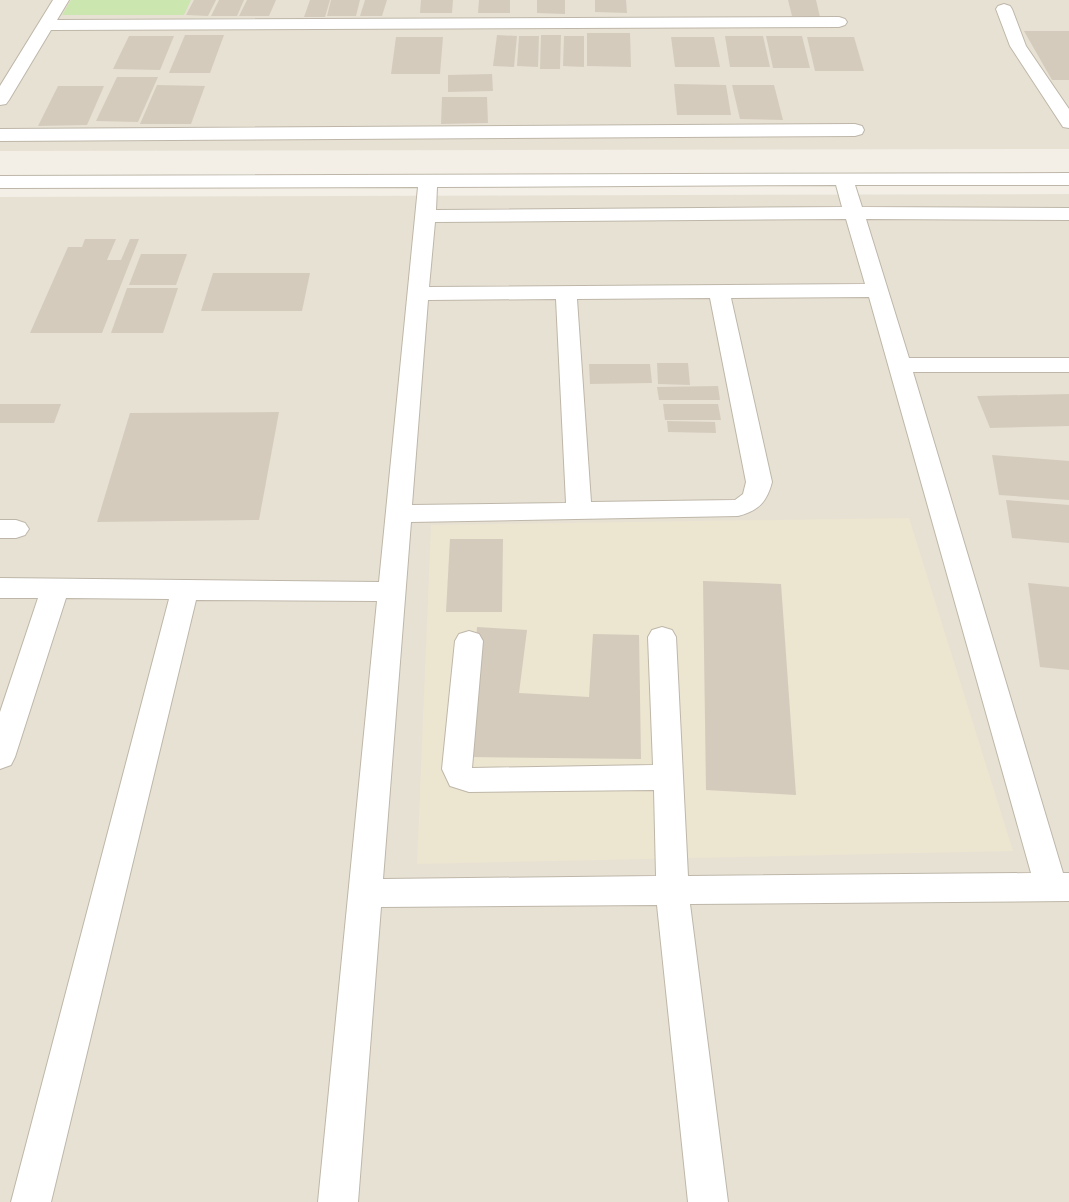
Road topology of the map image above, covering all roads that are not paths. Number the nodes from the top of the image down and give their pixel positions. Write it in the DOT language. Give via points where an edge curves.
graph roads {
  1 [pos="61,0"];
  2 [pos="1004,9"];
  3 [pos="839,22"];
  4 [pos="46,25"];
  5 [pos="0,100"];
  6 [pos="1069,123"];
  7 [pos="855,130"];
  8 [pos="0,135"];
  9 [pos="1069,179"];
  10 [pos="844,180"];
  11 [pos="0,182"];
  12 [pos="428,182"];
  13 [pos="856,213"];
  14 [pos="1069,214"];
  15 [pos="426,216"];
  16 [pos="878,290"];
  17 [pos="719,291"];
  18 [pos="566,293"];
  19 [pos="418,294"];
  20 [pos="1069,364"];
  21 [pos="900,365"];
  22 [pos="579,510"];
  23 [pos="399,514"];
  24 [pos="0,588"];
  25 [pos="55,589"];
  26 [pos="185,590"];
  27 [pos="392,592"];
  28 [pos="662,637"];
  29 [pos="469,642"];
  30 [pos="0,757"];
  31 [pos="669,777"];
  32 [pos="1060,887"];
  33 [pos="672,890"];
  34 [pos="365,893"];
  35 [pos="31,1202"];
  36 [pos="338,1202"];
  37 [pos="708,1202"];
  1 -- 4 [label="street"];
  2 -- 6 [label="street" via="1018,46"];
  3 -- 4 [label="street" via="732,15"];
  4 -- 5 [label="street"];
  7 -- 8 [label="street"];
  9 -- 10 [label="street"];
  10 -- 12 [label="street"];
  10 -- 13 [label="street"];
  11 -- 12 [label="street"];
  12 -- 15 [label="street"];
  13 -- 14 [label="street"];
  13 -- 15 [label="street"];
  13 -- 16 [label="street"];
  15 -- 19 [label="street"];
  16 -- 17 [label="street"];
  16 -- 21 [label="street"];
  17 -- 18 [label="street"];
  17 -- 22 [label="street" via="759,482 756,496 750,504 738,508"];
  18 -- 19 [label="street"];
  18 -- 22 [label="street"];
  19 -- 23 [label="street"];
  20 -- 21 [label="street"];
  21 -- 32 [label="street"];
  22 -- 23 [label="street"];
  23 -- 27 [label="street"];
  24 -- 25 [label="street"];
  25 -- 26 [label="street"];
  25 -- 30 [label="street"];
  26 -- 27 [label="street"];
  26 -- 35 [label="street"];
  27 -- 34 [label="street"];
  28 -- 31 [label="street"];
  29 -- 31 [label="street" via="457,769 461,777 469,780"];
  31 -- 33 [label="street"];
  32 -- 33 [label="street"];
  33 -- 34 [label="street"];
  33 -- 37 [label="street"];
  34 -- 36 [label="street"];
}
